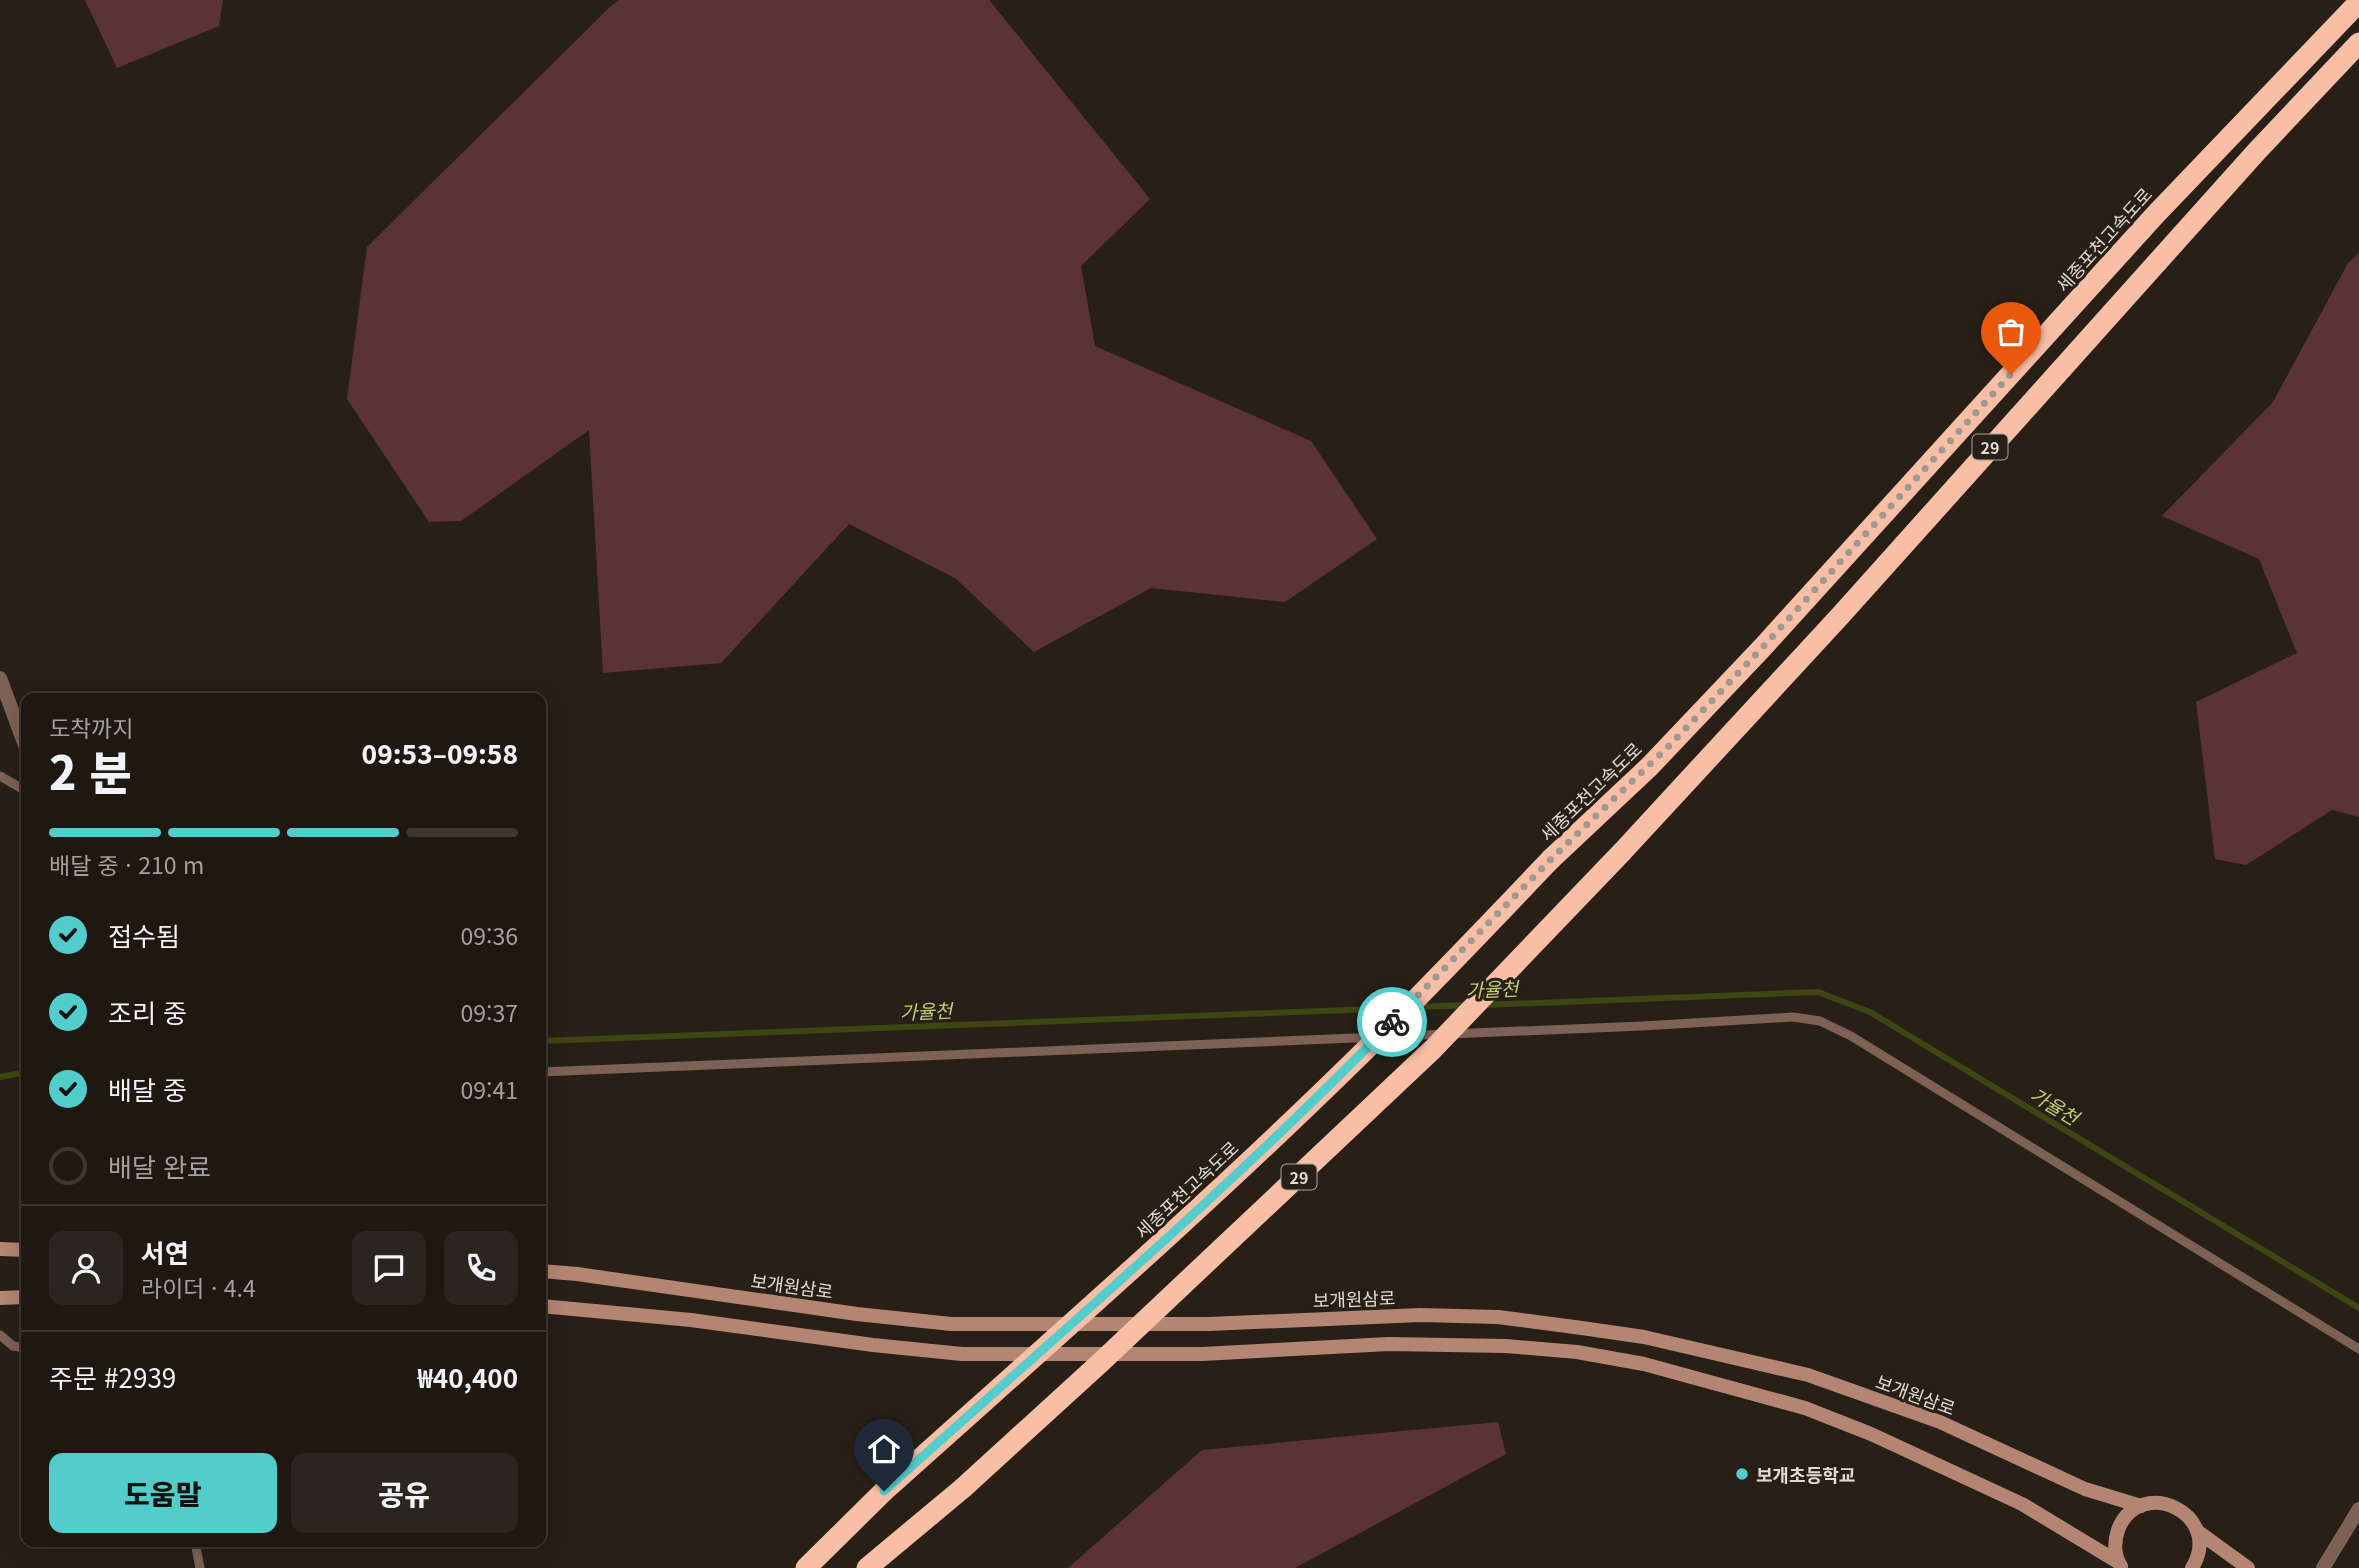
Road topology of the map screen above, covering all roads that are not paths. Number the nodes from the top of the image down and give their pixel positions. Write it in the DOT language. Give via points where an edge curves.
graph roads {
  1 [pos="2359,2"];
  2 [pos="2359,43"];
  3 [pos="0,678"];
  4 [pos="21,735"];
  5 [pos="0,776"];
  6 [pos="21,787"];
  7 [pos="546,1072"];
  8 [pos="0,1250"];
  9 [pos="21,1250"];
  10 [pos="546,1272"];
  11 [pos="21,1297"];
  12 [pos="0,1298"];
  13 [pos="546,1306"];
  14 [pos="0,1335"];
  15 [pos="21,1347"];
  16 [pos="2359,1349"];
  17 [pos="2141,1506"];
  18 [pos="2359,1509"];
  19 [pos="2197,1531"];
  20 [pos="196,1547"];
  21 [pos="2120,1565"];
  22 [pos="200,1568"];
  23 [pos="806,1568"];
  24 [pos="867,1568"];
  25 [pos="2192,1568"];
  26 [pos="2249,1568"];
  27 [pos="2323,1568"];
  1 -- 23 [label="highway, 세종포천고속도로 / 29, bridge" via="2156,214 1650,766 1551,859 1315,1099 1104,1296 884,1491"];
  2 -- 24 [label="highway, 29, bridge" via="1840,616 1433,1049 1100,1363"];
  3 -- 4 [label="street"];
  5 -- 6 [label="lane"];
  7 -- 16 [label="lane" via="1793,1017 1820,1021 1863,1043"];
  8 -- 9 [label="main road"];
  10 -- 17 [label="main road, 보개원삼로" via="951,1324 1209,1324 1420,1315 1498,1317 1595,1329 1808,1376 1940,1422 2085,1489"];
  11 -- 12 [label="main road"];
  13 -- 21 [label="main road" via="962,1354 1202,1354 1389,1344 1577,1352 1644,1364 1805,1408 2022,1504"];
  14 -- 15 [label="lane"];
  17 -- 19 [label="main road, 보개원삼로" via="2167,1503 2190,1518"];
  17 -- 21 [label="main road" via="2129,1513 2116,1535"];
  18 -- 27 [label="street"];
  19 -- 25 [label="main road" via="2199,1545"];
  19 -- 26 [label="main road"];
  20 -- 22 [label="lane"];
}
